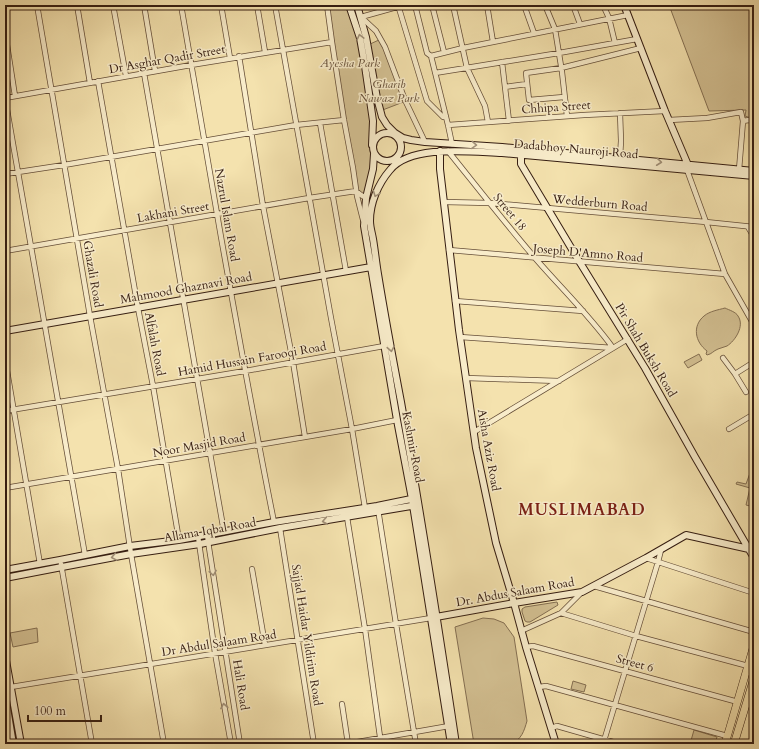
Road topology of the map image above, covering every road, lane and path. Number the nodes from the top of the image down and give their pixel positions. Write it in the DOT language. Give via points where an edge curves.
graph roads {
  1 [pos="37,5"];
  2 [pos="77,5"];
  3 [pos="113,5"];
  4 [pos="144,5"];
  5 [pos="181,5"];
  6 [pos="221,5"];
  7 [pos="257,5"];
  8 [pos="275,5"];
  9 [pos="328,5"];
  10 [pos="349,5"];
  11 [pos="357,5"];
  12 [pos="383,5"];
  13 [pos="415,5"];
  14 [pos="432,5"];
  15 [pos="453,5"];
  16 [pos="487,5"];
  17 [pos="524,5"];
  18 [pos="545,5"];
  19 [pos="573,5"];
  20 [pos="603,5"];
  21 [pos="624,5"];
  22 [pos="400,6"];
  23 [pos="384,10"];
  24 [pos="628,15"];
  25 [pos="361,17"];
  26 [pos="609,18"];
  27 [pos="580,24"];
  28 [pos="555,29"];
  29 [pos="5,32"];
  30 [pos="534,33"];
  31 [pos="637,39"];
  32 [pos="332,42"];
  33 [pos="493,42"];
  34 [pos="615,43"];
  35 [pos="463,48"];
  36 [pos="640,48"];
  37 [pos="283,49"];
  38 [pos="265,52"];
  39 [pos="444,52"];
  40 [pos="559,53"];
  41 [pos="239,56"];
  42 [pos="431,56"];
  43 [pos="230,58"];
  44 [pos="502,62"];
  45 [pos="191,64"];
  46 [pos="467,68"];
  47 [pos="561,68"];
  48 [pos="155,71"];
  49 [pos="144,73"];
  50 [pos="435,73"];
  51 [pos="126,76"];
  52 [pos="98,81"];
  53 [pos="90,83"];
  54 [pos="527,84"];
  55 [pos="505,87"];
  56 [pos="51,90"];
  57 [pos="16,96"];
  58 [pos="564,97"];
  59 [pos="5,98"];
  60 [pos="665,111"];
  61 [pos="620,112"];
  62 [pos="446,116"];
  63 [pos="567,116"];
  64 [pos="344,120"];
  65 [pos="669,120"];
  66 [pos="509,121"];
  67 [pos="743,121"];
  68 [pos="488,122"];
  69 [pos="320,123"];
  70 [pos="754,123"];
  71 [pos="448,125"];
  72 [pos="296,126"];
  73 [pos="252,133"];
  74 [pos="393,133"];
  75 [pos="407,139"];
  76 [pos="399,140"];
  77 [pos="204,141"];
  78 [pos="425,142"];
  79 [pos="372,144"];
  80 [pos="452,144"];
  81 [pos="157,149"];
  82 [pos="440,151"];
  83 [pos="448,151"];
  84 [pos="374,154"];
  85 [pos="521,155"];
  86 [pos="111,157"];
  87 [pos="620,158"];
  88 [pos="396,160"];
  89 [pos="64,165"];
  90 [pos="687,168"];
  91 [pos="739,170"];
  92 [pos="754,170"];
  93 [pos="18,172"];
  94 [pos="5,174"];
  95 [pos="754,176"];
  96 [pos="356,191"];
  97 [pos="333,195"];
  98 [pos="309,198"];
  99 [pos="366,198"];
  100 [pos="444,202"];
  101 [pos="490,203"];
  102 [pos="263,206"];
  103 [pos="547,208"];
  104 [pos="217,214"];
  105 [pos="170,222"];
  106 [pos="706,222"];
  107 [pos="364,226"];
  108 [pos="748,227"];
  109 [pos="754,228"];
  110 [pos="124,230"];
  111 [pos="754,237"];
  112 [pos="77,239"];
  113 [pos="31,247"];
  114 [pos="449,250"];
  115 [pos="5,251"];
  116 [pos="536,258"];
  117 [pos="579,261"];
  118 [pos="371,266"];
  119 [pos="346,271"];
  120 [pos="725,274"];
  121 [pos="323,276"];
  122 [pos="278,283"];
  123 [pos="231,291"];
  124 [pos="183,300"];
  125 [pos="455,301"];
  126 [pos="138,308"];
  127 [pos="583,310"];
  128 [pos="90,316"];
  129 [pos="752,317"];
  130 [pos="44,324"];
  131 [pos="754,325"];
  132 [pos="5,331"];
  133 [pos="460,337"];
  134 [pos="628,339"];
  135 [pos="384,346"];
  136 [pos="613,348"];
  137 [pos="338,355"];
  138 [pos="723,358"];
  139 [pos="5,360"];
  140 [pos="293,362"];
  141 [pos="754,362"];
  142 [pos="245,371"];
  143 [pos="735,374"];
  144 [pos="466,378"];
  145 [pos="198,379"];
  146 [pos="558,381"];
  147 [pos="153,386"];
  148 [pos="746,392"];
  149 [pos="105,394"];
  150 [pos="58,402"];
  151 [pos="14,409"];
  152 [pos="5,411"];
  153 [pos="754,414"];
  154 [pos="397,420"];
  155 [pos="352,429"];
  156 [pos="729,429"];
  157 [pos="474,432"];
  158 [pos="305,437"];
  159 [pos="258,445"];
  160 [pos="210,452"];
  161 [pos="166,461"];
  162 [pos="118,469"];
  163 [pos="71,476"];
  164 [pos="27,484"];
  165 [pos="5,488"];
  166 [pos="415,502"];
  167 [pos="365,508"];
  168 [pos="378,509"];
  169 [pos="347,517"];
  170 [pos="274,522"];
  171 [pos="280,528"];
  172 [pos="224,532"];
  173 [pos="207,535"];
  174 [pos="198,536"];
  175 [pos="179,540"];
  176 [pos="208,542"];
  177 [pos="200,544"];
  178 [pos="130,546"];
  179 [pos="749,549"];
  180 [pos="660,550"];
  181 [pos="131,554"];
  182 [pos="85,555"];
  183 [pos="646,558"];
  184 [pos="754,558"];
  185 [pos="658,562"];
  186 [pos="40,564"];
  187 [pos="61,564"];
  188 [pos="252,569"];
  189 [pos="5,570"];
  190 [pos="5,578"];
  191 [pos="594,586"];
  192 [pos="582,592"];
  193 [pos="754,593"];
  194 [pos="647,601"];
  195 [pos="514,603"];
  196 [pos="561,613"];
  197 [pos="434,618"];
  198 [pos="396,624"];
  199 [pos="365,629"];
  200 [pos="521,631"];
  201 [pos="754,632"];
  202 [pos="636,636"];
  203 [pos="298,640"];
  204 [pos="265,645"];
  205 [pos="754,645"];
  206 [pos="526,647"];
  207 [pos="225,652"];
  208 [pos="215,653"];
  209 [pos="5,655"];
  210 [pos="150,664"];
  211 [pos="748,666"];
  212 [pos="626,671"];
  213 [pos="81,676"];
  214 [pos="754,678"];
  215 [pos="11,687"];
  216 [pos="539,687"];
  217 [pos="5,696"];
  218 [pos="751,698"];
  219 [pos="738,702"];
  220 [pos="342,704"];
  221 [pos="615,706"];
  222 [pos="449,726"];
  223 [pos="551,728"];
  224 [pos="415,732"];
  225 [pos="728,736"];
  226 [pos="380,738"];
  227 [pos="604,742"];
  228 [pos="13,744"];
  229 [pos="21,744"];
  230 [pos="92,744"];
  231 [pos="164,744"];
  232 [pos="231,744"];
  233 [pos="240,744"];
  234 [pos="314,744"];
  235 [pos="347,744"];
  236 [pos="381,744"];
  237 [pos="416,744"];
  238 [pos="452,744"];
  239 [pos="456,744"];
  240 [pos="556,744"];
  241 [pos="620,744"];
  242 [pos="725,744"];
  243 [pos="734,744"];
  1 -- 56 [label="street, Ghazali Road"];
  2 -- 53 [label="street"];
  3 -- 51 [label="street"];
  4 -- 48 [label="street"];
  5 -- 45 [label="street, Nazrul Islam Road"];
  6 -- 43 [label="street"];
  7 -- 38 [label="street"];
  8 -- 37 [label="street"];
  9 -- 32 [label="street"];
  79 -- 10 [label="main road, one-way" via="373,120 365,66 360,38"];
  11 -- 25 [label="main road"];
  12 -- 23 [label="street"];
  13 -- 42 [label="street" via="427,53"];
  14 -- 39 [label="street"];
  15 -- 35 [label="street"];
  16 -- 33 [label="street"];
  17 -- 30 [label="street"];
  18 -- 28 [label="street"];
  19 -- 27 [label="street"];
  20 -- 26 [label="street"];
  21 -- 24 [label="main road"];
  22 -- 23 [label="street"];
  22 -- 62 [label="street" via="427,101 443,117"];
  23 -- 25 [label="street"];
  24 -- 26 [label="street"];
  24 -- 31 [label="main road"];
  25 -- 74 [label="main road" via="380,111"];
  25 -- 78 [label="street" via="376,31 385,47 405,100"];
  26 -- 27 [label="street"];
  26 -- 34 [label="street"];
  27 -- 28 [label="street"];
  28 -- 30 [label="street"];
  28 -- 40 [label="street"];
  29 -- 57 [label="street"];
  30 -- 33 [label="street"];
  31 -- 34 [label="street"];
  31 -- 36 [label="main road"];
  32 -- 37 [label="street, Dr Asghar Qadir Street"];
  32 -- 64 [label="street"];
  33 -- 35 [label="street"];
  34 -- 40 [label="street"];
  35 -- 39 [label="street"];
  35 -- 46 [label="street"];
  36 -- 47 [label="street"];
  36 -- 60 [label="main road"];
  37 -- 38 [label="street, Dr Asghar Qadir Street"];
  37 -- 72 [label="street"];
  38 -- 41 [label="street, Dr Asghar Qadir Street"];
  39 -- 42 [label="street"];
  40 -- 44 [label="street"];
  40 -- 47 [label="street"];
  41 -- 43 [label="street, Dr Asghar Qadir Street"];
  41 -- 73 [label="street"];
  42 -- 50 [label="street"];
  43 -- 45 [label="street, Dr Asghar Qadir Street"];
  44 -- 46 [label="street"];
  44 -- 55 [label="street"];
  45 -- 48 [label="street, Dr Asghar Qadir Street"];
  45 -- 77 [label="street, Nazrul Islam Road"];
  46 -- 50 [label="street"];
  46 -- 68 [label="street" via="485,106"];
  47 -- 54 [label="street" via="526,72"];
  47 -- 58 [label="street"];
  48 -- 49 [label="street, Dr Asghar Qadir Street"];
  49 -- 51 [label="street, Dr Asghar Qadir Street"];
  49 -- 81 [label="street"];
  50 -- 62 [label="street"];
  51 -- 52 [label="street, Dr Asghar Qadir Street"];
  52 -- 53 [label="street, Dr Asghar Qadir Street"];
  52 -- 86 [label="street, Alfalah Road"];
  53 -- 56 [label="street, Dr Asghar Qadir Street"];
  54 -- 55 [label="street"];
  54 -- 58 [label="street" via="529,100"];
  55 -- 66 [label="street"];
  56 -- 57 [label="street, Dr Asghar Qadir Street"];
  56 -- 89 [label="street, Ghazali Road"];
  57 -- 59 [label="street, Dr Asghar Qadir Street"];
  58 -- 63 [label="street"];
  59 -- 93 [label="street"];
  60 -- 61 [label="street, Chhipa Street"];
  60 -- 65 [label="main road"];
  61 -- 63 [label="street, Chhipa Street"];
  61 -- 87 [label="street"];
  62 -- 71 [label="street"];
  63 -- 66 [label="street, Chhipa Street"];
  64 -- 69 [label="street"];
  64 -- 96 [label="street"];
  65 -- 67 [label="street" via="707,118 741,112"];
  65 -- 90 [label="main road"];
  66 -- 68 [label="street, Chhipa Street"];
  67 -- 70 [label="street" via="749,120"];
  67 -- 91 [label="street"];
  68 -- 71 [label="street, Chhipa Street"];
  69 -- 72 [label="street"];
  69 -- 97 [label="street"];
  71 -- 80 [label="street"];
  72 -- 73 [label="street"];
  72 -- 98 [label="street"];
  73 -- 77 [label="street"];
  73 -- 102 [label="street"];
  74 -- 75 [label="main road"];
  74 -- 76 [label="main road"];
  74 -- 79 [label="main road" via="377,136"];
  75 -- 76 [label="main road"];
  75 -- 78 [label="main road"];
  76 -- 88 [label="main road" via="401,150"];
  77 -- 81 [label="street"];
  77 -- 104 [label="street, Nazrul Islam Road"];
  78 -- 80 [label="main road"];
  79 -- 84 [label="main road"];
  80 -- 87 [label="main road, one-way"];
  81 -- 86 [label="street"];
  81 -- 105 [label="street"];
  82 -- 83 [label="main road, Dadabhoy Nauroji Road"];
  82 -- 88 [label="main road, Dadabhoy Nauroji Road"];
  82 -- 100 [label="main road, Aisha Aziz Road"];
  83 -- 85 [label="main road, Dadabhoy Nauroji Road"];
  83 -- 101 [label="street, Street 18"];
  84 -- 88 [label="main road" via="382,161"];
  84 -- 99 [label="main road, Kashmir Road"];
  85 -- 90 [label="main road, Dadabhoy Nauroji Road"];
  85 -- 103 [label="main road, Pir Shah Buksh Road" via="521,164"];
  86 -- 89 [label="street"];
  86 -- 110 [label="street, Alfalah Road"];
  87 -- 90 [label="main road, one-way"];
  88 -- 166 [label="main road, Kashmir Road, one-way" via="376,193 370,223"];
  89 -- 93 [label="street"];
  89 -- 112 [label="street, Ghazali Road"];
  90 -- 91 [label="main road"];
  90 -- 95 [label="main road, Dadabhoy Nauroji Road"];
  90 -- 106 [label="street"];
  91 -- 92 [label="main road"];
  93 -- 94 [label="street"];
  93 -- 113 [label="street"];
  96 -- 97 [label="street, Lakhani Street"];
  96 -- 99 [label="street"];
  96 -- 107 [label="street"];
  97 -- 98 [label="street, Lakhani Street"];
  97 -- 119 [label="street"];
  98 -- 102 [label="street, Lakhani Street"];
  98 -- 121 [label="street"];
  99 -- 107 [label="main road, Kashmir Road"];
  100 -- 101 [label="street, Wedderburn Road"];
  100 -- 114 [label="main road, Aisha Aziz Road"];
  101 -- 103 [label="street, Wedderburn Road"];
  101 -- 116 [label="street, Street 18"];
  102 -- 104 [label="street, Lakhani Street"];
  102 -- 122 [label="street"];
  103 -- 106 [label="street, Wedderburn Road"];
  103 -- 117 [label="main road, Pir Shah Buksh Road"];
  104 -- 105 [label="street, Lakhani Street"];
  104 -- 123 [label="street, Nazrul Islam Road"];
  105 -- 110 [label="street, Lakhani Street"];
  105 -- 124 [label="street"];
  106 -- 108 [label="street, Wedderburn Road"];
  106 -- 120 [label="street"];
  107 -- 118 [label="main road, Kashmir Road"];
  108 -- 109 [label="street, Wedderburn Road"];
  108 -- 111 [label="street"];
  110 -- 112 [label="street, Lakhani Street"];
  110 -- 126 [label="street, Alfalah Road"];
  112 -- 113 [label="street, Lakhani Street"];
  112 -- 128 [label="street, Ghazali Road"];
  113 -- 115 [label="street, Lakhani Street"];
  113 -- 130 [label="street"];
  114 -- 116 [label="street, Joseph D'Amno Road"];
  114 -- 125 [label="main road, Aisha Aziz Road"];
  116 -- 117 [label="street, Joseph D'Amno Road"];
  116 -- 127 [label="street, Street 18"];
  117 -- 120 [label="street, Joseph D'Amno Road"];
  117 -- 134 [label="main road, Pir Shah Buksh Road"];
  118 -- 119 [label="main road, Mahmood Ghaznavi Road"];
  118 -- 135 [label="main road, Kashmir Road"];
  119 -- 121 [label="main road, Mahmood Ghaznavi Road"];
  120 -- 129 [label="street"];
  121 -- 122 [label="main road, Mahmood Ghaznavi Road"];
  121 -- 137 [label="street"];
  122 -- 123 [label="main road, Mahmood Ghaznavi Road"];
  122 -- 140 [label="street"];
  123 -- 124 [label="main road, Mahmood Ghaznavi Road"];
  123 -- 142 [label="street, Nazrul Islam Road"];
  124 -- 126 [label="main road, Mahmood Ghaznavi Road"];
  124 -- 145 [label="street"];
  125 -- 127 [label="street"];
  125 -- 133 [label="main road, Aisha Aziz Road"];
  126 -- 128 [label="main road, Mahmood Ghaznavi Road"];
  126 -- 147 [label="street, Alfalah Road"];
  127 -- 136 [label="street, Street 18"];
  128 -- 130 [label="main road, Mahmood Ghaznavi Road"];
  128 -- 149 [label="street, Ghazali Road"];
  129 -- 131 [label="street"];
  130 -- 132 [label="main road, Mahmood Ghaznavi Road"];
  130 -- 150 [label="street"];
  133 -- 136 [label="street"];
  133 -- 144 [label="main road, Aisha Aziz Road"];
  134 -- 136 [label="street"];
  134 -- 179 [label="main road, Pir Shah Buksh Road"];
  135 -- 137 [label="street, Hamid Hussain Farooqi Road"];
  135 -- 154 [label="main road, Kashmir Road"];
  136 -- 146 [label="street"];
  137 -- 140 [label="street, Hamid Hussain Farooqi Road"];
  137 -- 155 [label="street"];
  138 -- 143 [label="street"];
  139 -- 151 [label="street"];
  140 -- 142 [label="street, Hamid Hussain Farooqi Road"];
  140 -- 158 [label="street"];
  141 -- 143 [label="street"];
  142 -- 145 [label="street, Hamid Hussain Farooqi Road"];
  142 -- 159 [label="street, Nazrul Islam Road"];
  143 -- 148 [label="street"];
  144 -- 146 [label="street"];
  144 -- 157 [label="main road, Aisha Aziz Road"];
  145 -- 147 [label="street, Hamid Hussain Farooqi Road"];
  145 -- 160 [label="street"];
  146 -- 157 [label="street"];
  147 -- 149 [label="street, Hamid Hussain Farooqi Road"];
  147 -- 161 [label="street, Alfalah Road"];
  149 -- 150 [label="street, Hamid Hussain Farooqi Road"];
  149 -- 162 [label="street, Ghazali Road"];
  150 -- 151 [label="street, Hamid Hussain Farooqi Road"];
  150 -- 163 [label="street"];
  151 -- 152 [label="street, Hamid Hussain Farooqi Road"];
  151 -- 164 [label="street"];
  153 -- 156 [label="street"];
  154 -- 155 [label="street, Noor Masjid Road"];
  154 -- 166 [label="main road, Kashmir Road"];
  155 -- 158 [label="street, Noor Masjid Road"];
  155 -- 167 [label="street"];
  157 -- 195 [label="main road, Aisha Aziz Road" via="496,544"];
  158 -- 159 [label="street, Noor Masjid Road"];
  159 -- 160 [label="street, Noor Masjid Road"];
  159 -- 170 [label="street, Nazrul Islam Road"];
  160 -- 161 [label="street, Noor Masjid Road"];
  160 -- 172 [label="street"];
  161 -- 162 [label="street, Noor Masjid Road"];
  161 -- 175 [label="street, Alfalah Road"];
  162 -- 163 [label="street, Noor Masjid Road"];
  162 -- 178 [label="street, Ghazali Road"];
  163 -- 164 [label="street, Noor Masjid Road"];
  163 -- 182 [label="street"];
  164 -- 165 [label="street, Noor Masjid Road"];
  164 -- 186 [label="street"];
  166 -- 168 [label="main road, Allama Iqbal Road"];
  166 -- 197 [label="main road, Kashmir Road"];
  167 -- 168 [label="main road, Allama Iqbal Road"];
  167 -- 170 [label="main road, Allama Iqbal Road"];
  168 -- 169 [label="main road, Allama Iqbal Road"];
  168 -- 198 [label="street"];
  169 -- 171 [label="main road, Allama Iqbal Road, one-way"];
  169 -- 199 [label="street"];
  170 -- 172 [label="main road, Allama Iqbal Road"];
  171 -- 176 [label="main road, Allama Iqbal Road"];
  171 -- 203 [label="street, Sajjad Haidar Yildirim Road"];
  172 -- 173 [label="main road, Allama Iqbal Road"];
  173 -- 174 [label="main road, Allama Iqbal Road"];
  173 -- 176 [label="street, Hali Road"];
  174 -- 175 [label="main road, Allama Iqbal Road"];
  174 -- 177 [label="street, Hali Road"];
  175 -- 178 [label="main road, Allama Iqbal Road"];
  176 -- 177 [label="main road, Allama Iqbal Road"];
  176 -- 207 [label="street, Hali Road, one-way"];
  177 -- 181 [label="main road, Allama Iqbal Road"];
  177 -- 208 [label="street, Hali Road"];
  178 -- 181 [label="street, Ghazali Road"];
  178 -- 182 [label="main road, Allama Iqbal Road"];
  179 -- 180 [label="main road, Dr. Abdus Salaam Road" via="686,535"];
  179 -- 184 [label="main road, Pir Shah Buksh Road"];
  180 -- 183 [label="main road, Dr. Abdus Salaam Road"];
  180 -- 185 [label="street"];
  181 -- 187 [label="main road, Allama Iqbal Road, one-way"];
  181 -- 210 [label="street, Ghazali Road"];
  182 -- 187 [label="main road, Allama Iqbal Road"];
  183 -- 185 [label="street"];
  183 -- 191 [label="main road, Dr. Abdus Salaam Road"];
  185 -- 193 [label="street"];
  185 -- 194 [label="street"];
  186 -- 187 [label="main road, Allama Iqbal Road"];
  186 -- 189 [label="main road, Allama Iqbal Road"];
  187 -- 190 [label="main road, Allama Iqbal Road"];
  187 -- 213 [label="street"];
  188 -- 204 [label="street"];
  191 -- 192 [label="main road, Dr. Abdus Salaam Road"];
  191 -- 194 [label="street"];
  192 -- 195 [label="main road, Dr. Abdus Salaam Road"];
  192 -- 196 [label="street"];
  194 -- 201 [label="street"];
  194 -- 202 [label="street"];
  195 -- 197 [label="main road, Dr. Abdus Salaam Road"];
  195 -- 200 [label="main road, Aisha Aziz Road"];
  196 -- 200 [label="street"];
  196 -- 202 [label="street"];
  197 -- 198 [label="street, Dr Abdul Salaam Road"];
  197 -- 222 [label="main road, Kashmir Road"];
  197 -- 239 [label="main road, Kashmir Road"];
  198 -- 199 [label="street, Dr Abdul Salaam Road"];
  198 -- 224 [label="street"];
  199 -- 203 [label="street, Dr Abdul Salaam Road"];
  199 -- 226 [label="street"];
  200 -- 206 [label="main road, Aisha Aziz Road"];
  202 -- 211 [label="street"];
  202 -- 212 [label="street"];
  203 -- 204 [label="street, Dr Abdul Salaam Road"];
  203 -- 234 [label="street, Sajjad Haidar Yildirim Road"];
  204 -- 207 [label="street, Dr Abdul Salaam Road"];
  205 -- 211 [label="main road"];
  206 -- 212 [label="street, Street 6" via="533,646"];
  206 -- 216 [label="main road, Aisha Aziz Road"];
  207 -- 208 [label="street, Dr Abdul Salaam Road"];
  207 -- 233 [label="street, Hali Road"];
  208 -- 210 [label="street, Dr Abdul Salaam Road"];
  232 -- 208 [label="street, Hali Road, one-way"];
  209 -- 215 [label="main road"];
  210 -- 213 [label="street, Dr Abdul Salaam Road"];
  210 -- 231 [label="street, Ghazali Road"];
  211 -- 219 [label="main road"];
  212 -- 219 [label="street, Street 6"];
  212 -- 221 [label="street"];
  213 -- 215 [label="street, Dr Abdul Salaam Road"];
  213 -- 230 [label="street"];
  214 -- 218 [label="main road"];
  215 -- 229 [label="main road"];
  216 -- 221 [label="street" via="546,686"];
  216 -- 223 [label="main road, Aisha Aziz Road"];
  217 -- 228 [label="main road"];
  218 -- 243 [label="main road"];
  219 -- 225 [label="main road"];
  220 -- 235 [label="street"];
  221 -- 225 [label="street"];
  221 -- 227 [label="street"];
  222 -- 224 [label="street"];
  222 -- 238 [label="main road, Kashmir Road"];
  223 -- 227 [label="street" via="557,726"];
  223 -- 240 [label="main road, Aisha Aziz Road"];
  224 -- 226 [label="street"];
  224 -- 237 [label="street"];
  225 -- 242 [label="main road"];
  226 -- 235 [label="street"];
  226 -- 236 [label="street"];
  227 -- 241 [label="street"];
}
